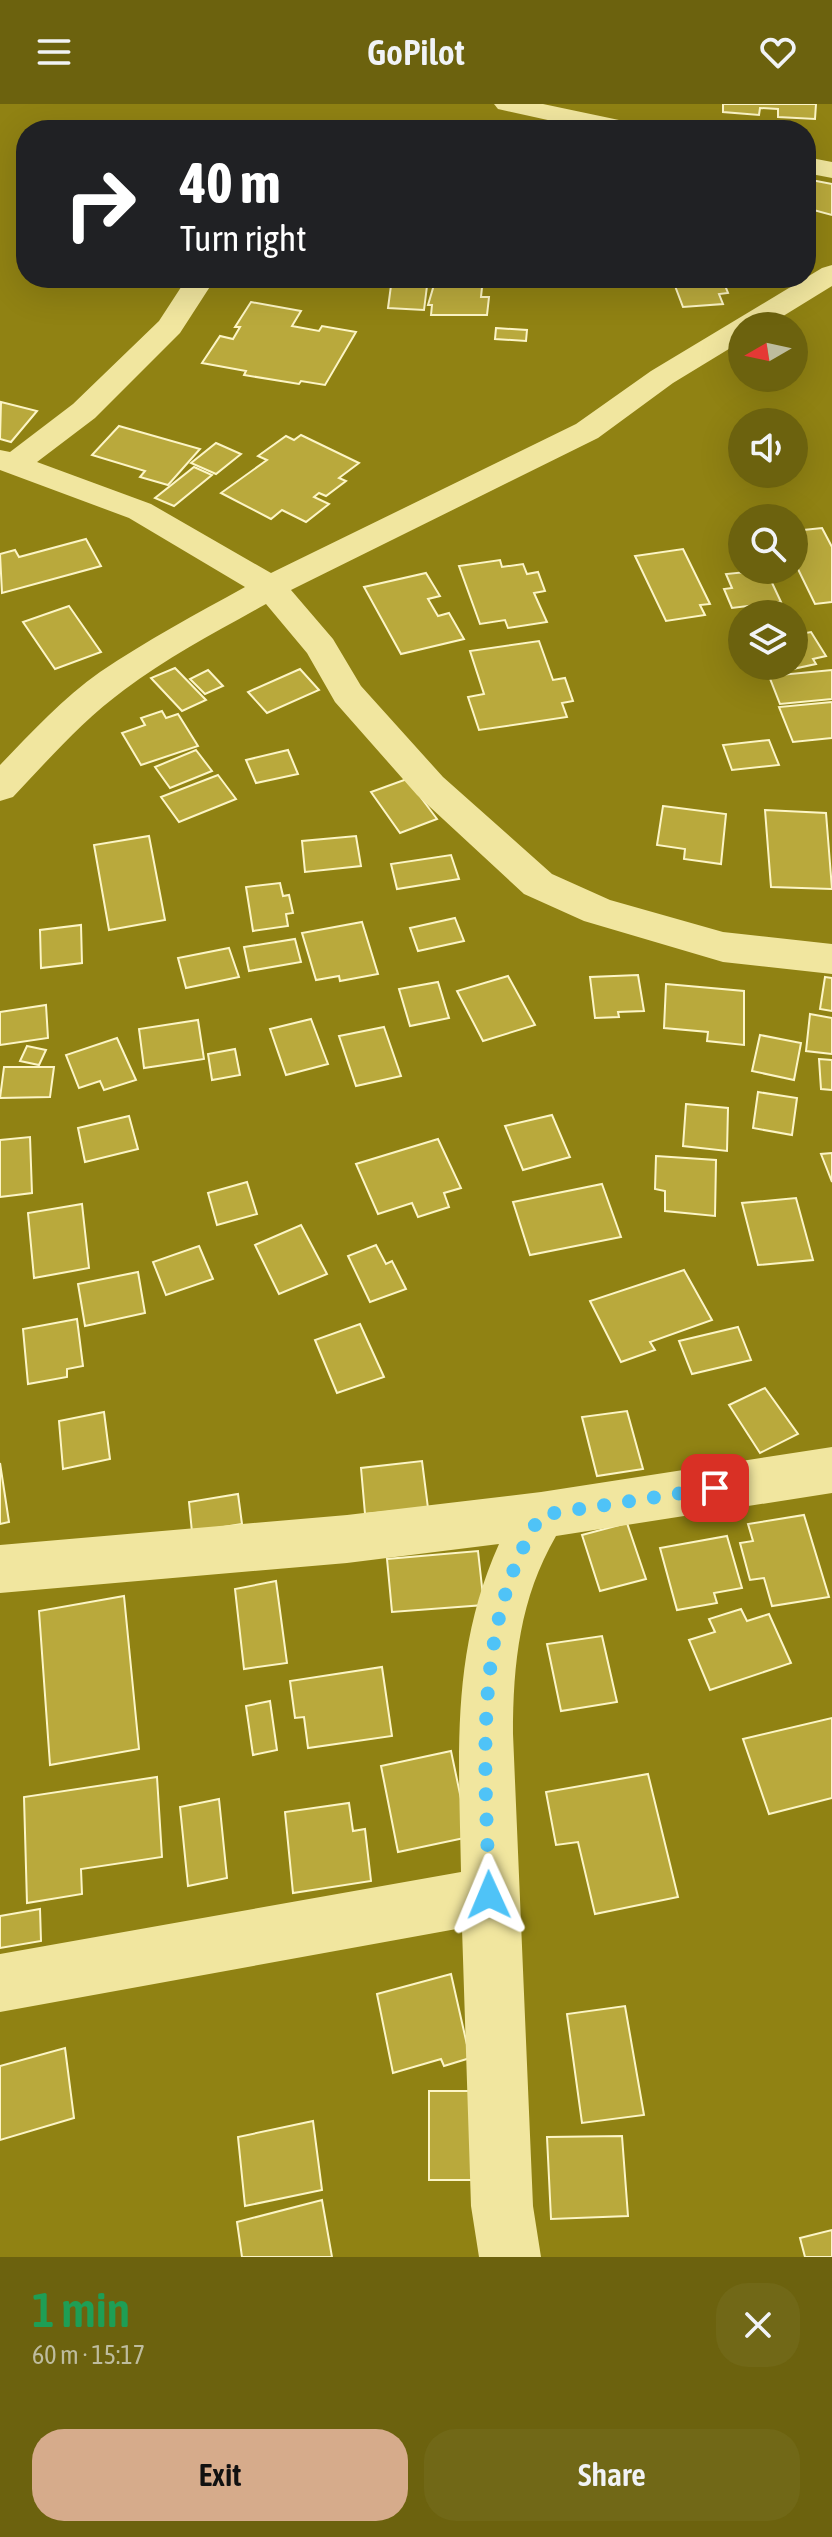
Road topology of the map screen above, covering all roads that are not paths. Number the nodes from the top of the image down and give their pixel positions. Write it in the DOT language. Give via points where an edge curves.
graph roads {
  1 [pos="507,104"];
  2 [pos="582,120"];
  3 [pos="195,288"];
  4 [pos="809,288"];
  5 [pos="769,312"];
  6 [pos="728,337"];
  7 [pos="8,461"];
  8 [pos="270,587"];
  9 [pos="0,788"];
  10 [pos="832,959"];
  11 [pos="832,1470"];
  12 [pos="541,1515"];
  13 [pos="0,1569"];
  14 [pos="489,1895"];
  15 [pos="0,1983"];
  16 [pos="510,2257"];
  1 -- 2 [label="street"];
  3 -- 7 [label="street" via="170,327 84,411"];
  4 -- 5 [label="street"];
  6 -- 8 [label="street" via="587,431"];
  7 -- 8 [label="street" via="140,511"];
  8 -- 9 [label="street" via="111,682 57,728"];
  8 -- 10 [label="street" via="321,647 348,694 430,786 538,884 598,911 723,947"];
  11 -- 12 [label="street"];
  12 -- 13 [label="street" via="347,1539"];
  12 -- 14 [label="street" via="509,1579 494,1633 486,1725"];
  14 -- 15 [label="street"];
  14 -- 16 [label="street" via="502,2206"];
}
